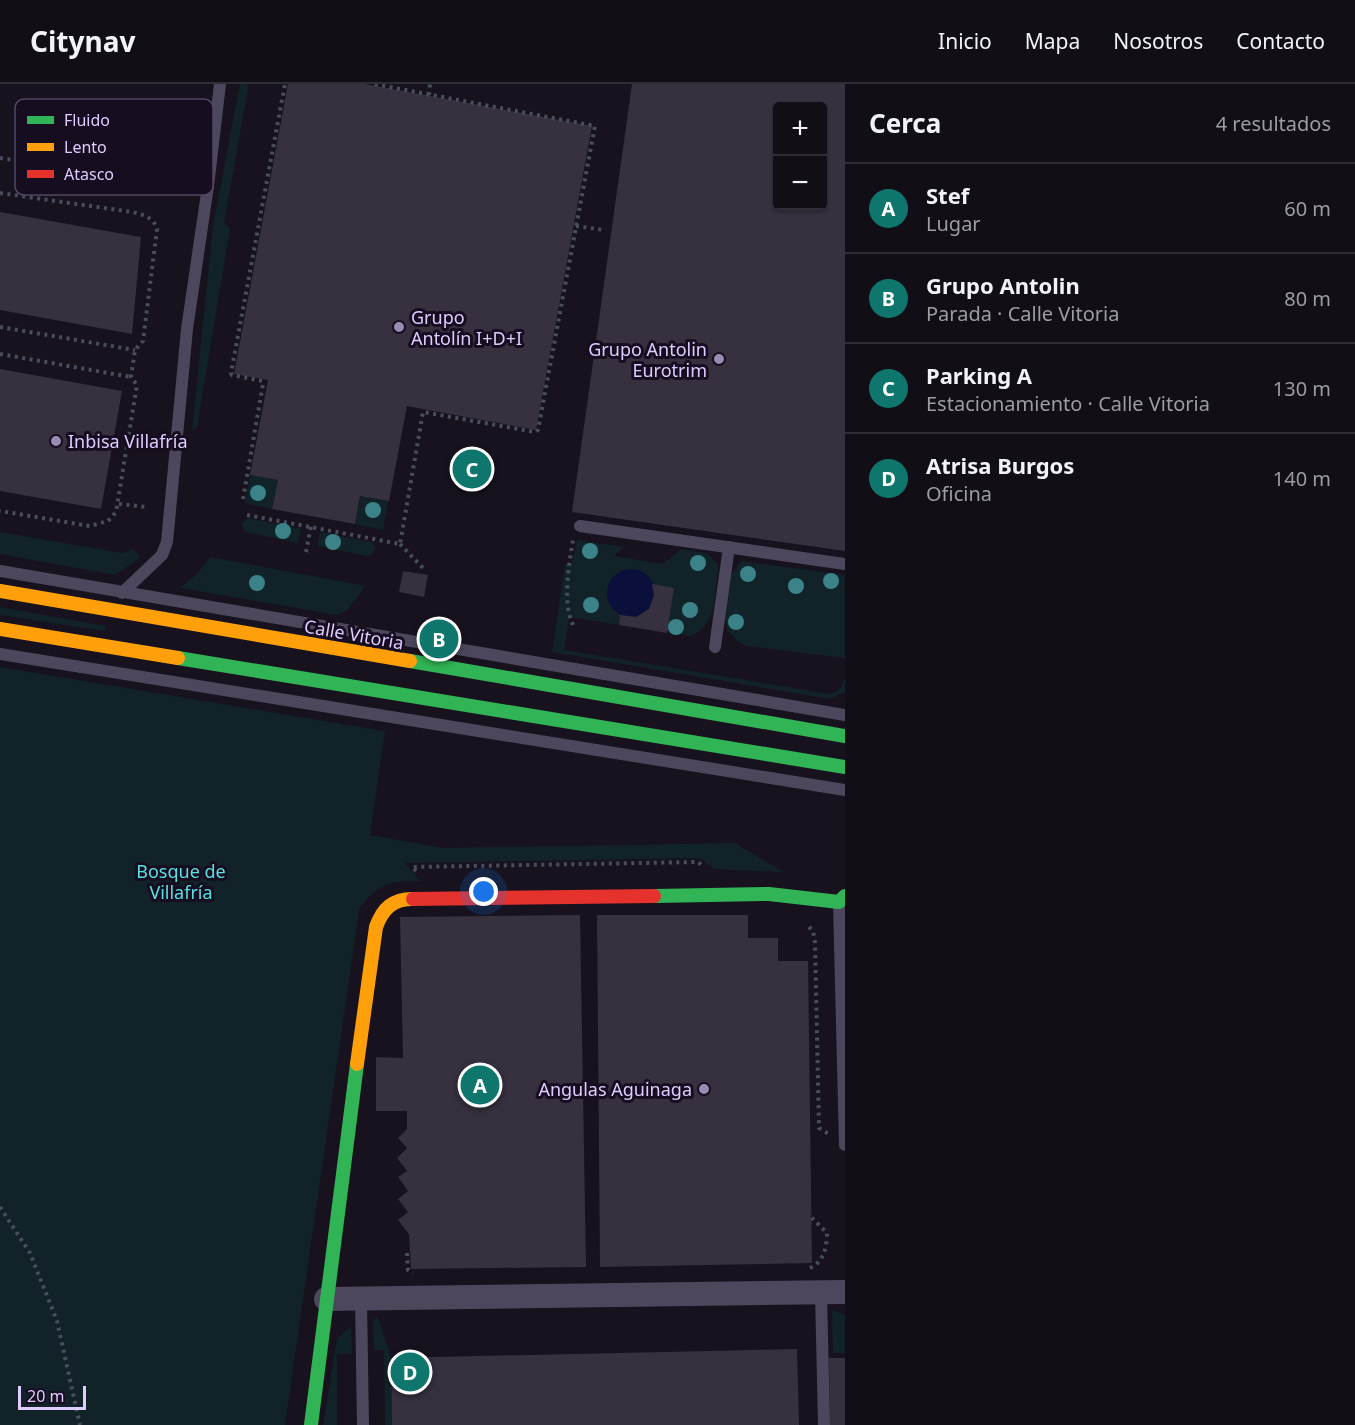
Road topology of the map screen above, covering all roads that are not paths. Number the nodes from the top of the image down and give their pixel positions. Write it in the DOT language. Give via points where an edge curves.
graph roads {
  1 [pos="220,84"];
  2 [pos="213,144"];
  3 [pos="207,195"];
  4 [pos="580,526"];
  5 [pos="729,548"];
  6 [pos="845,564"];
  7 [pos="0,572"];
  8 [pos="0,591"];
  9 [pos="122,593"];
  10 [pos="0,630"];
  11 [pos="715,648"];
  12 [pos="0,654"];
  13 [pos="845,715"];
  14 [pos="845,736"];
  15 [pos="845,747"];
  16 [pos="844,771"];
  17 [pos="845,790"];
  18 [pos="842,899"];
  19 [pos="845,1144"];
  20 [pos="821,1292"];
  21 [pos="845,1292"];
  22 [pos="326,1299"];
  23 [pos="361,1299"];
  24 [pos="311,1425"];
  25 [pos="363,1425"];
  26 [pos="824,1425"];
  1 -- 2 [label="lane"];
  3 -- 9 [label="lane" via="187,329 166,542 162,555"];
  4 -- 5 [label="lane"];
  5 -- 6 [label="lane"];
  5 -- 11 [label="lane"];
  7 -- 9 [label="lane"];
  8 -- 14 [label="main road, Calle Vitoria"];
  9 -- 13 [label="lane"];
  10 -- 16 [label="main road"];
  12 -- 17 [label="lane"];
  15 -- 16 [label="main road"];
  18 -- 19 [label="lane"];
  18 -- 22 [label="main road" via="657,893 400,899 389,903 380,913 373,944"];
  20 -- 21 [label="street"];
  20 -- 23 [label="street"];
  20 -- 26 [label="lane"];
  22 -- 23 [label="street"];
  22 -- 24 [label="main road"];
  23 -- 25 [label="lane"];
}
